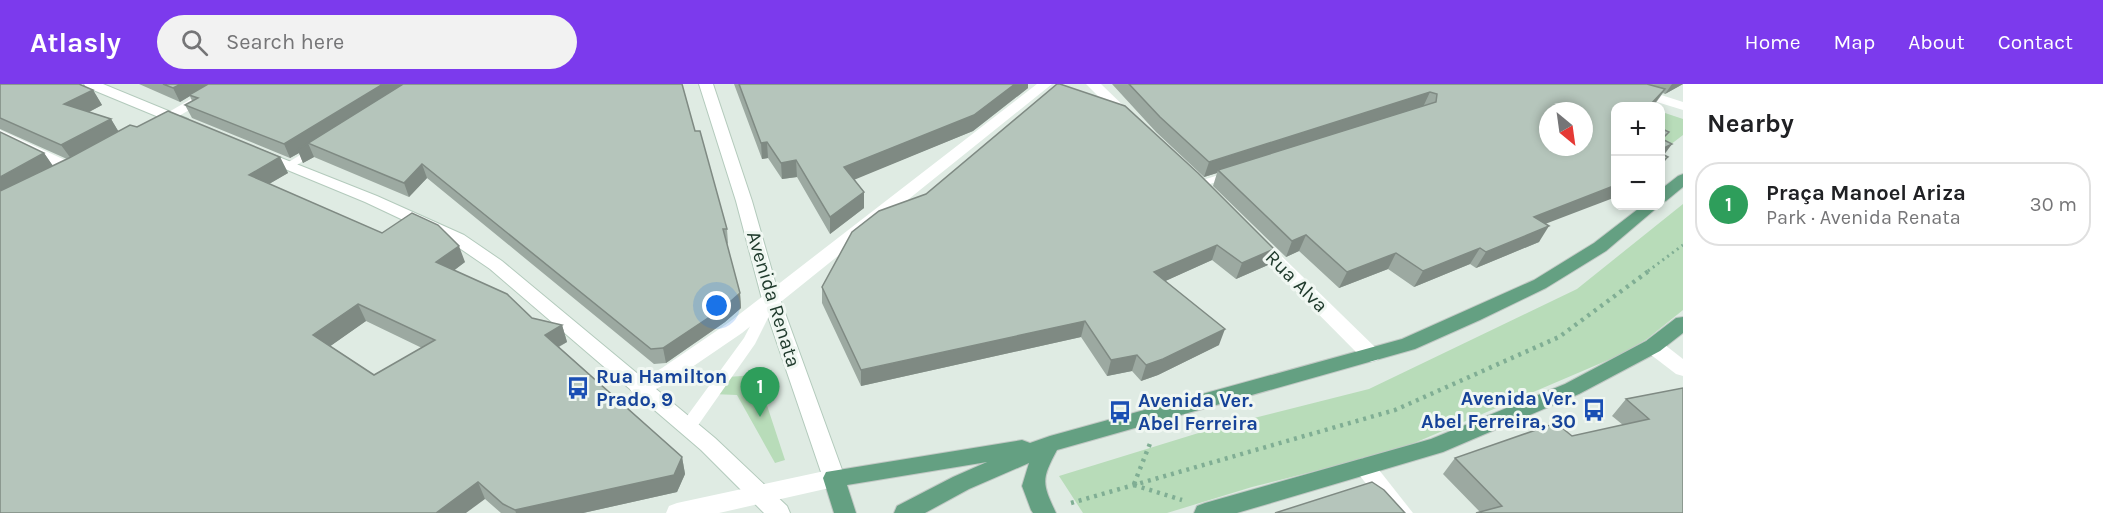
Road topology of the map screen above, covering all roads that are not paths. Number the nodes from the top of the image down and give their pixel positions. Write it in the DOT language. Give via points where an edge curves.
graph roads {
  1 [pos="90,84"];
  2 [pos="227,84"];
  3 [pos="706,84"];
  4 [pos="1045,84"];
  5 [pos="1093,84"];
  6 [pos="1612,84"];
  7 [pos="1683,106"];
  8 [pos="169,116"];
  9 [pos="201,130"];
  10 [pos="1143,131"];
  11 [pos="141,132"];
  12 [pos="0,134"];
  13 [pos="329,141"];
  14 [pos="245,148"];
  15 [pos="288,166"];
  16 [pos="1244,170"];
  17 [pos="1683,179"];
  18 [pos="52,180"];
  19 [pos="1196,181"];
  20 [pos="1665,194"];
  21 [pos="1216,201"];
  22 [pos="1646,210"];
  23 [pos="1240,225"];
  24 [pos="771,299"];
  25 [pos="1683,323"];
  26 [pos="1653,346"];
  27 [pos="1371,355"];
  28 [pos="1683,369"];
  29 [pos="640,389"];
  30 [pos="688,427"];
  31 [pos="1050,444"];
  32 [pos="1364,467"];
  33 [pos="834,478"];
  34 [pos="760,494"];
  35 [pos="1210,511"];
  36 [pos="677,513"];
  37 [pos="778,513"];
  38 [pos="846,513"];
  39 [pos="905,513"];
  40 [pos="1045,513"];
  41 [pos="1402,513"];
  1 -- 8 [label="main road"];
  2 -- 8 [label="main road"];
  3 -- 24 [label="main road, Avenida Renata"];
  4 -- 24 [label="main road"];
  5 -- 10 [label="main road"];
  6 -- 7 [label="main road"];
  8 -- 9 [label="main road"];
  8 -- 11 [label="main road"];
  12 -- 18 [label="main road" via="78,166"];
  13 -- 15 [label="lane"];
  14 -- 15 [label="main road"];
  15 -- 29 [label="main road" via="458,239 496,265"];
  16 -- 19 [label="lane"];
  17 -- 20 [label="main road"];
  19 -- 21 [label="main road"];
  22 -- 27 [label="main road" via="1600,247 1540,284 1408,344"];
  23 -- 27 [label="main road, Rua Alva"];
  24 -- 29 [label="main road" via="702,352"];
  24 -- 30 [label="lane" via="750,340"];
  24 -- 33 [label="main road, Avenida Renata"];
  25 -- 26 [label="main road"];
  26 -- 28 [label="main road"];
  26 -- 32 [label="main road" via="1524,411 1436,446"];
  27 -- 31 [label="main road"];
  29 -- 30 [label="main road"];
  30 -- 34 [label="main road"];
  31 -- 33 [label="main road"];
  31 -- 39 [label="main road" via="961,483"];
  31 -- 40 [label="main road" via="1032,489"];
  32 -- 35 [label="main road"];
  32 -- 41 [label="main road"];
  33 -- 34 [label="main road"];
  33 -- 38 [label="main road, Avenida Renata"];
  34 -- 36 [label="main road"];
  34 -- 37 [label="main road"];
}
